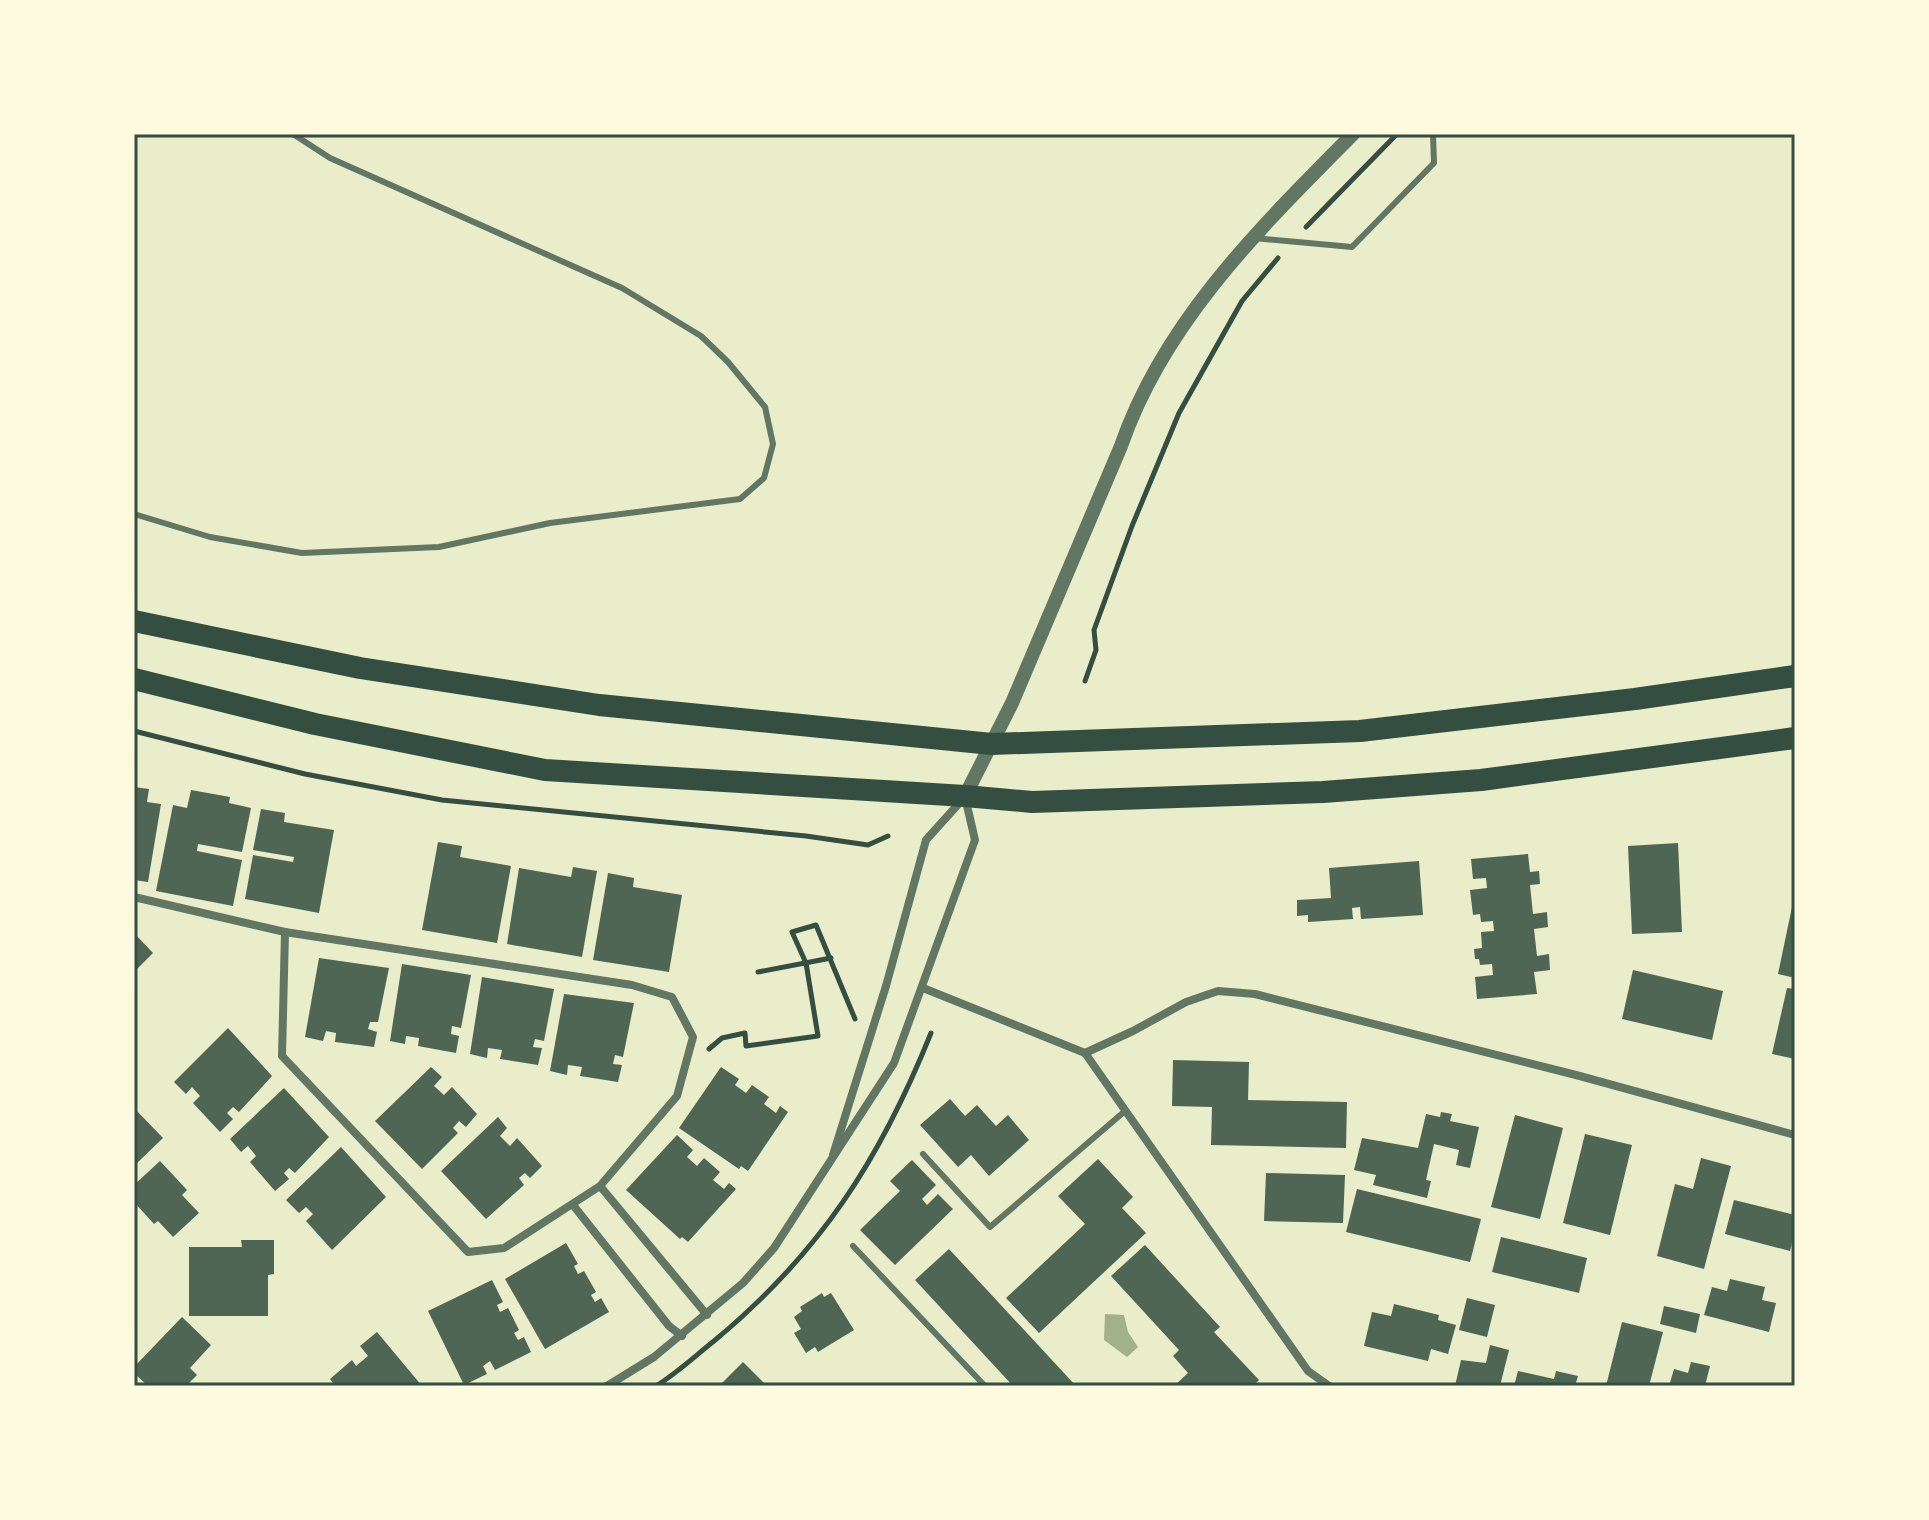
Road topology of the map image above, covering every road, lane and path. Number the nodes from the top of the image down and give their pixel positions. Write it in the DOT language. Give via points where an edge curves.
graph roads {
  1 [pos="293,134"];
  2 [pos="1353,134"];
  3 [pos="1397,134"];
  4 [pos="1433,134"];
  5 [pos="1254,238"];
  6 [pos="1292,242"];
  7 [pos="134,514"];
  8 [pos="134,621"];
  9 [pos="1795,676"];
  10 [pos="134,679"];
  11 [pos="1085,681"];
  12 [pos="134,731"];
  13 [pos="1795,738"];
  14 [pos="992,744"];
  15 [pos="965,796"];
  16 [pos="888,836"];
  17 [pos="134,897"];
  18 [pos="285,932"];
  19 [pos="831,958"];
  20 [pos="806,963"];
  21 [pos="758,972"];
  22 [pos="923,988"];
  23 [pos="856,1020"];
  24 [pos="689,1049"];
  25 [pos="1085,1053"];
  26 [pos="1125,1111"];
  27 [pos="1795,1135"];
  28 [pos="923,1154"];
  29 [pos="829,1166"];
  30 [pos="600,1186"];
  31 [pos="573,1205"];
  32 [pos="853,1246"];
  33 [pos="707,1315"];
  34 [pos="682,1336"];
  35 [pos="1324,1385"];
  36 [pos="607,1386"];
  37 [pos="985,1386"];
  1 -- 7 [label="lane" via="330,158 622,288 701,336 765,407 773,444 764,478 740,499 550,523 439,547 302,553 210,537"];
  2 -- 5 [label="street"];
  3 -- 6 [label="path"];
  4 -- 6 [label="lane" via="1434,163 1352,247"];
  5 -- 6 [label="lane"];
  5 -- 14 [label="street" via="1211,286 1134,409"];
  6 -- 11 [label="path" via="1242,301 1179,413 1094,630 1096,650"];
  8 -- 14 [label="highway" via="360,668 599,705"];
  9 -- 14 [label="highway" via="1360,731"];
  10 -- 15 [label="highway" via="315,724 545,770"];
  12 -- 16 [label="path" via="305,774 442,800 868,845"];
  13 -- 15 [label="highway" via="1481,780 1323,792 1032,802"];
  14 -- 15 [label="street"];
  15 -- 22 [label="street" via="975,840"];
  15 -- 29 [label="street" via="926,840"];
  17 -- 18 [label="street"];
  18 -- 24 [label="street" via="632,985 672,997 693,1037"];
  18 -- 31 [label="street" via="282,1056 468,1252 504,1248"];
  19 -- 20 [label="path"];
  19 -- 20 [label="path" via="816,925 792,932"];
  19 -- 23 [label="path"];
  20 -- 21 [label="path"];
  20 -- 24 [label="path" via="818,1036 746,1046 745,1033 722,1038 708,1050"];
  22 -- 25 [label="street"];
  22 -- 29 [label="street" via="894,1063"];
  24 -- 30 [label="street" via="677,1096"];
  25 -- 26 [label="street"];
  25 -- 27 [label="street" via="1218,991 1255,994"];
  26 -- 28 [label="lane" via="990,1227"];
  26 -- 35 [label="street" via="1308,1371"];
  29 -- 33 [label="street" via="774,1248"];
  30 -- 31 [label="street"];
  30 -- 33 [label="street"];
  31 -- 34 [label="street"];
  32 -- 37 [label="lane"];
  33 -- 34 [label="street"];
  34 -- 36 [label="street"];
}
